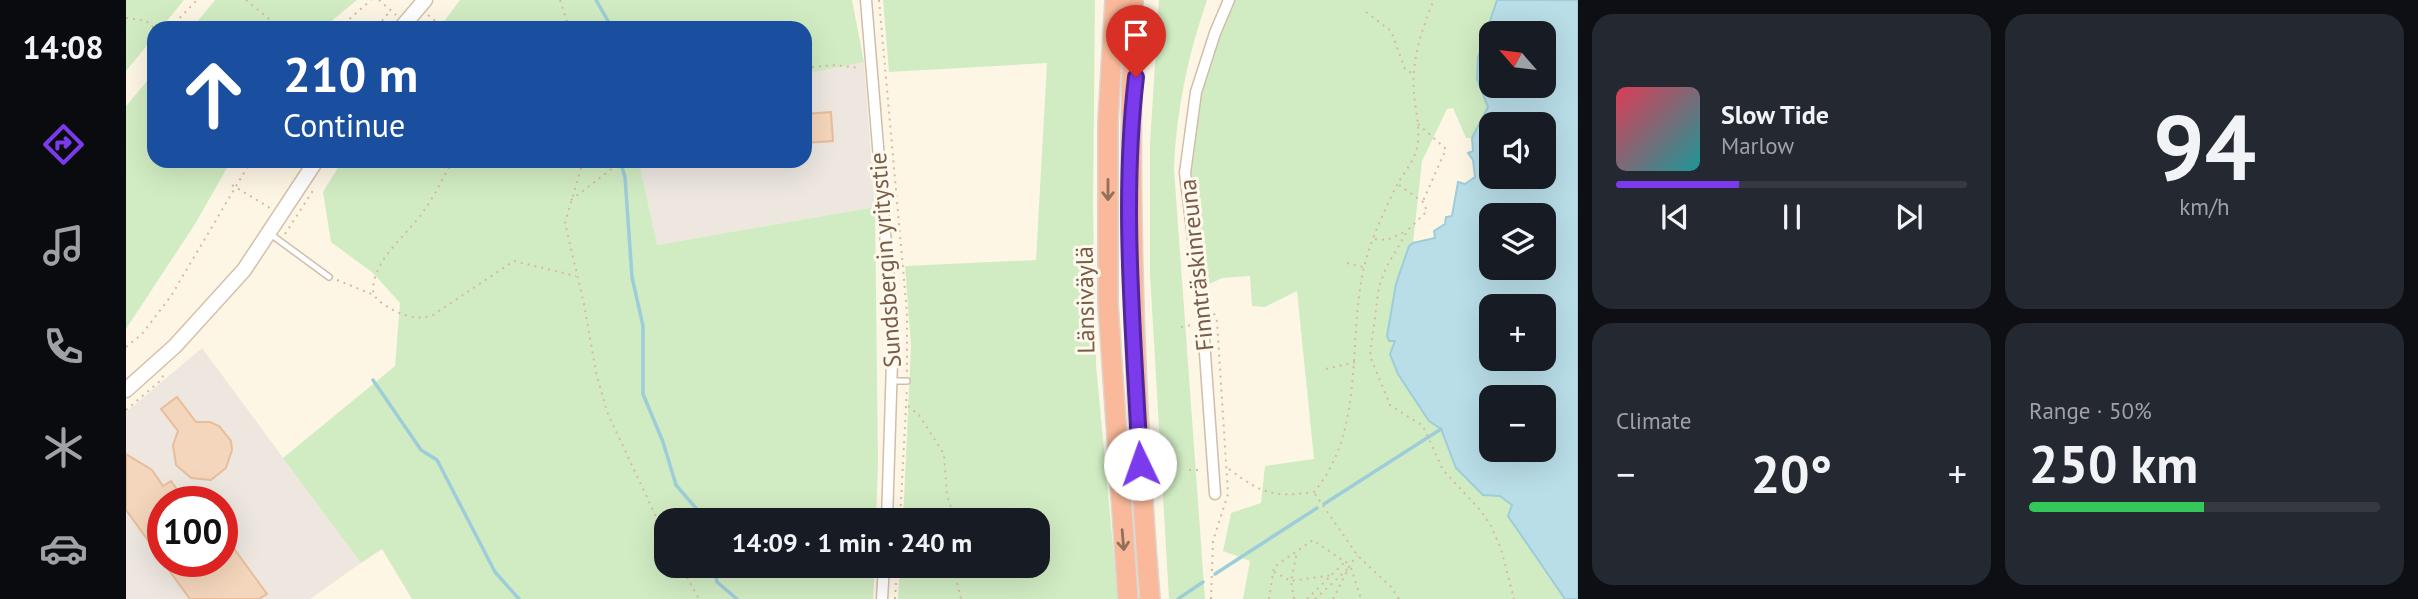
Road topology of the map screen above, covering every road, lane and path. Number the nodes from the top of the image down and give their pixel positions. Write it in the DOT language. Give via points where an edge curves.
graph roads {
  1 [pos="197,0"];
  2 [pos="246,0"];
  3 [pos="370,0"];
  4 [pos="379,0"];
  5 [pos="559,0"];
  6 [pos="866,0"];
  7 [pos="1102,0"];
  8 [pos="1115,0"];
  9 [pos="1133,0"];
  10 [pos="1145,0"];
  11 [pos="1229,0"];
  12 [pos="1434,0"];
  13 [pos="416,2"];
  14 [pos="1366,12"];
  15 [pos="126,18"];
  16 [pos="177,21"];
  17 [pos="272,21"];
  18 [pos="348,21"];
  19 [pos="388,21"];
  20 [pos="392,21"];
  21 [pos="405,21"];
  22 [pos="436,21"];
  23 [pos="566,21"];
  24 [pos="147,22"];
  25 [pos="812,67"];
  26 [pos="856,68"];
  27 [pos="1414,74"];
  28 [pos="1108,122"];
  29 [pos="1418,124"];
  30 [pos="1130,129"];
  31 [pos="246,168"];
  32 [pos="302,168"];
  33 [pos="311,168"];
  34 [pos="449,168"];
  35 [pos="581,168"];
  36 [pos="613,168"];
  37 [pos="1398,184"];
  38 [pos="234,186"];
  39 [pos="570,201"];
  40 [pos="1423,202"];
  41 [pos="275,211"];
  42 [pos="1408,230"];
  43 [pos="267,232"];
  44 [pos="1374,239"];
  45 [pos="1347,263"];
  46 [pos="1364,268"];
  47 [pos="577,276"];
  48 [pos="329,277"];
  49 [pos="374,295"];
  50 [pos="1211,303"];
  51 [pos="126,347"];
  52 [pos="1356,362"];
  53 [pos="1326,369"];
  54 [pos="126,378"];
  55 [pos="892,381"];
  56 [pos="907,381"];
  57 [pos="126,390"];
  58 [pos="906,404"];
  59 [pos="1228,468"];
  60 [pos="1314,492"];
  61 [pos="1215,494"];
  62 [pos="887,508"];
  63 [pos="951,508"];
  64 [pos="654,512"];
  65 [pos="1298,551"];
  66 [pos="1358,556"];
  67 [pos="1345,562"];
  68 [pos="1351,563"];
  69 [pos="1350,567"];
  70 [pos="1273,572"];
  71 [pos="1332,575"];
  72 [pos="687,578"];
  73 [pos="883,578"];
  74 [pos="896,578"];
  75 [pos="957,578"];
  76 [pos="1291,581"];
  77 [pos="699,599"];
  78 [pos="882,599"];
  79 [pos="895,599"];
  80 [pos="961,599"];
  81 [pos="1128,599"];
  82 [pos="1150,599"];
  83 [pos="1211,599"];
  84 [pos="1269,599"];
  85 [pos="1294,599"];
  86 [pos="1307,599"];
  87 [pos="1315,599"];
  88 [pos="1333,599"];
  89 [pos="1361,599"];
  90 [pos="1399,599"];
  91 [pos="1514,599"];
  1 -- 16 [label="path"];
  2 -- 17 [label="path"];
  3 -- 18 [label="path"];
  4 -- 19 [label="path" via="391,11"];
  5 -- 23 [label="path"];
  6 -- 55 [label="street, Sundsbergin yritystie" via="893,330"];
  7 -- 28 [label="highway"];
  8 -- 28 [label="highway, Länsiväylä"];
  9 -- 30 [label="highway, Länsiväylä"];
  10 -- 30 [label="highway"];
  11 -- 61 [label="street, Finnträskinreuna" via="1196,92 1185,173 1202,311"];
  12 -- 27 [label="path" via="1423,27"];
  13 -- 20 [label="main road"];
  13 -- 21 [label="main road"];
  13 -- 22 [label="path"];
  14 -- 27 [label="path" via="1391,31 1405,69"];
  15 -- 24 [label="path"];
  25 -- 26 [label="path"];
  27 -- 29 [label="path"];
  28 -- 81 [label="highway, Länsiväylä, one-way" via="1108,304"];
  29 -- 37 [label="path" via="1416,150"];
  29 -- 40 [label="path" via="1446,149"];
  30 -- 82 [label="highway, Länsiväylä" via="1133,321"];
  31 -- 38 [label="path"];
  32 -- 41 [label="main road"];
  33 -- 43 [label="main road"];
  34 -- 49 [label="path" via="427,206 386,258"];
  35 -- 39 [label="path"];
  36 -- 39 [label="path"];
  37 -- 40 [label="path"];
  37 -- 44 [label="path"];
  38 -- 41 [label="path"];
  38 -- 51 [label="path" via="171,296"];
  39 -- 47 [label="path" via="565,223"];
  40 -- 42 [label="path" via="1427,211"];
  41 -- 43 [label="main road"];
  42 -- 44 [label="path" via="1387,240"];
  42 -- 91 [label="path" via="1379,286 1370,356 1390,405 1423,426 1443,470 1492,526"];
  43 -- 48 [label="lane"];
  43 -- 54 [label="main road" via="170,340"];
  43 -- 57 [label="main road" via="244,271 208,313"];
  44 -- 46 [label="path"];
  45 -- 46 [label="path"];
  46 -- 52 [label="path"];
  47 -- 49 [label="path" via="514,261 421,320 396,312"];
  47 -- 64 [label="path" via="607,412"];
  48 -- 49 [label="path"];
  50 -- 59 [label="path" via="1217,321"];
  52 -- 53 [label="path"];
  52 -- 60 [label="path" via="1335,459"];
  55 -- 56 [label="lane"];
  55 -- 62 [label="street, Sundsbergin yritystie"];
  58 -- 63 [label="path" via="919,415 944,454"];
  59 -- 60 [label="path" via="1256,489 1275,496"];
  59 -- 83 [label="path" via="1228,494 1213,541"];
  60 -- 66 [label="path"];
  65 -- 67 [label="path" via="1313,540"];
  65 -- 70 [label="path" via="1274,566"];
  65 -- 76 [label="path"];
  66 -- 68 [label="path"];
  66 -- 90 [label="path"];
  67 -- 68 [label="path"];
  67 -- 71 [label="path"];
  68 -- 69 [label="path"];
  69 -- 87 [label="path"];
  69 -- 88 [label="path"];
  69 -- 89 [label="path"];
  70 -- 76 [label="path"];
  70 -- 84 [label="path"];
  71 -- 76 [label="path"];
  71 -- 86 [label="path"];
  72 -- 77 [label="path"];
  73 -- 78 [label="street"];
  74 -- 79 [label="path"];
  75 -- 80 [label="path"];
  76 -- 85 [label="path"];
}
